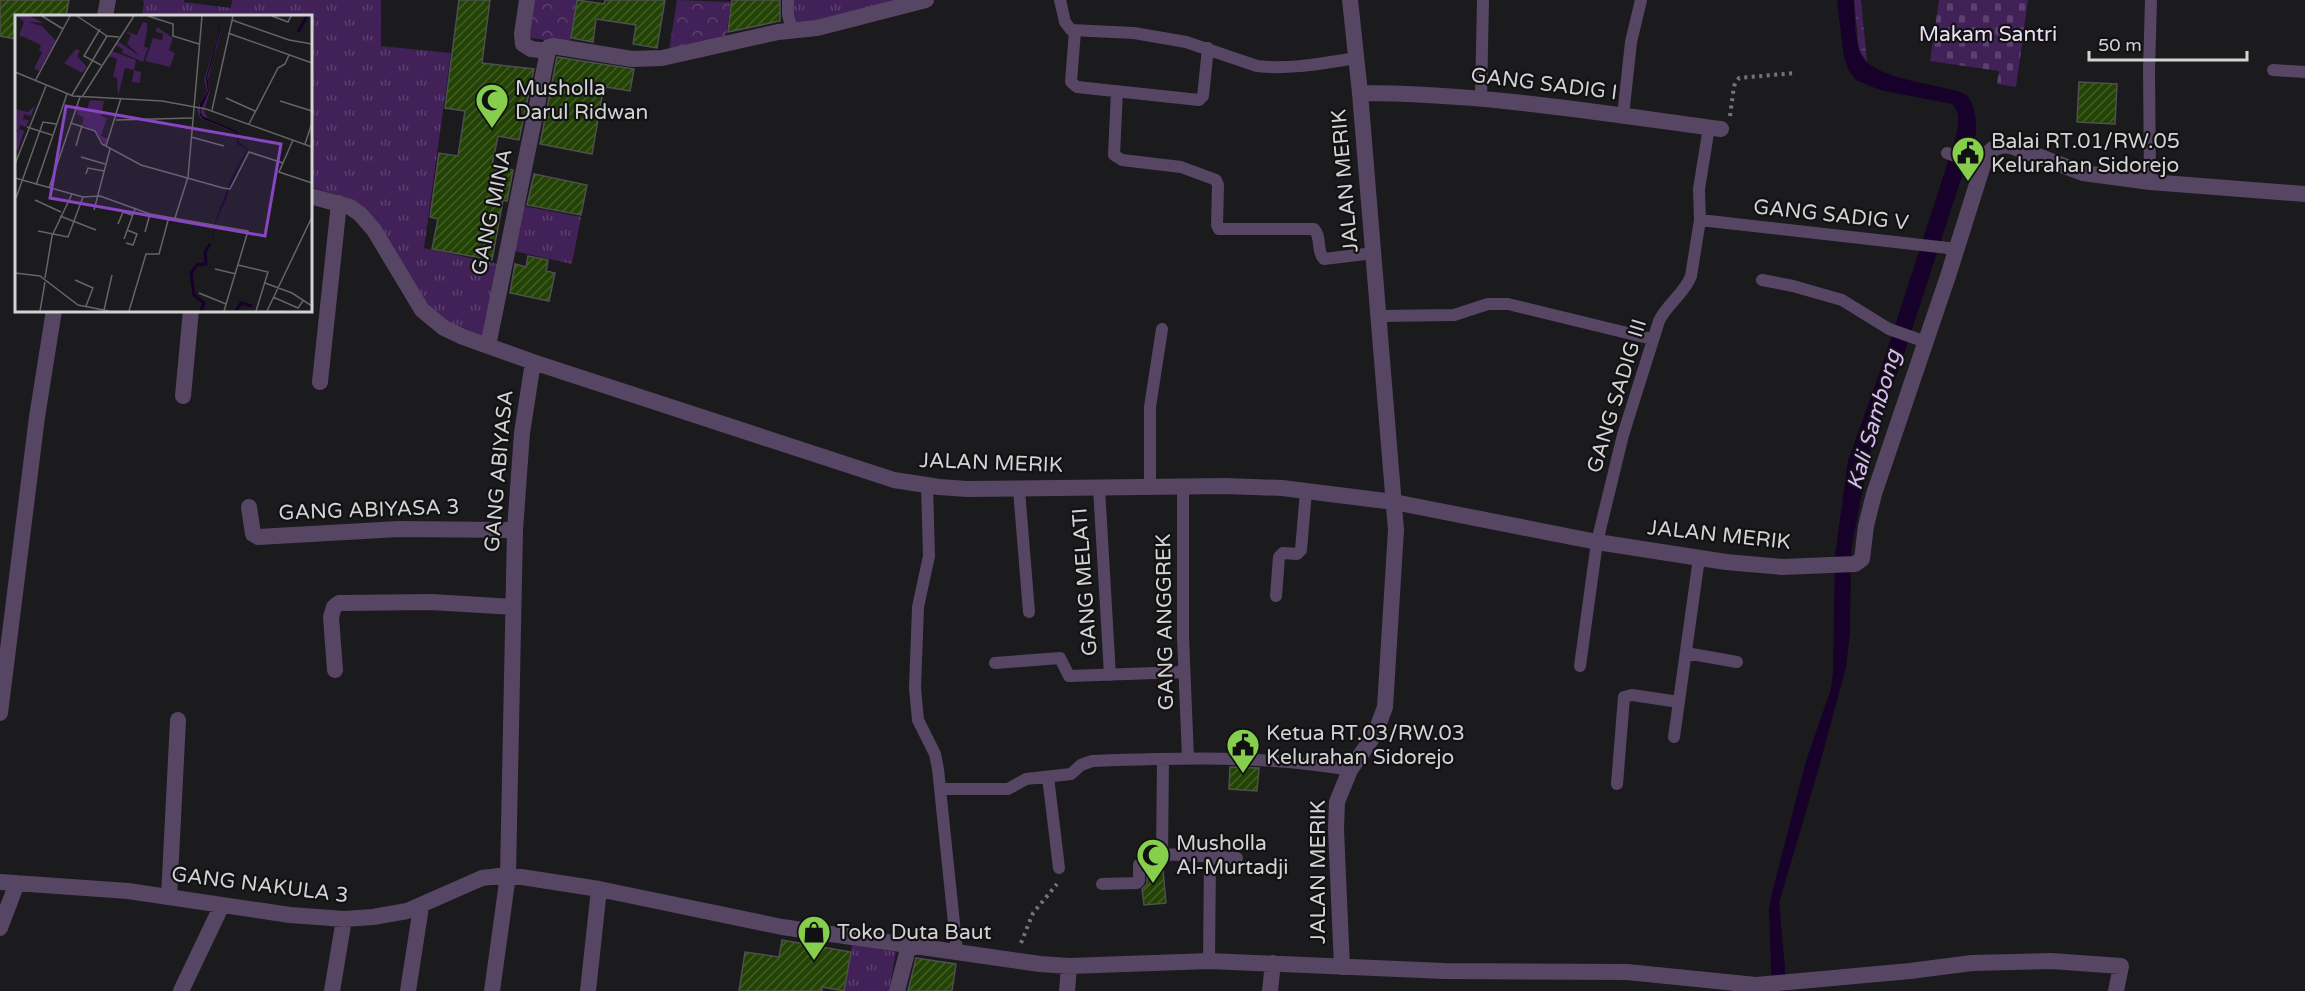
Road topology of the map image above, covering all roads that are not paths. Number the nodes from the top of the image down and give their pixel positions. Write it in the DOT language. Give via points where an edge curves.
graph roads {
  1 [pos="108,0"];
  2 [pos="527,0"];
  3 [pos="788,0"];
  4 [pos="926,0"];
  5 [pos="1060,0"];
  6 [pos="1350,0"];
  7 [pos="1483,0"];
  8 [pos="1641,0"];
  9 [pos="2151,0"];
  10 [pos="105,15"];
  11 [pos="792,30"];
  12 [pos="1075,31"];
  13 [pos="1208,48"];
  14 [pos="548,51"];
  15 [pos="1357,58"];
  16 [pos="2273,70"];
  17 [pos="2305,72"];
  18 [pos="1117,91"];
  19 [pos="1360,93"];
  20 [pos="1481,98"];
  21 [pos="1623,116"];
  22 [pos="1715,128"];
  23 [pos="1947,153"];
  24 [pos="1978,164"];
  25 [pos="2150,182"];
  26 [pos="2305,195"];
  27 [pos="312,196"];
  28 [pos="339,203"];
  29 [pos="1701,220"];
  30 [pos="1950,248"];
  31 [pos="1374,253"];
  32 [pos="1762,280"];
  33 [pos="54,312"];
  34 [pos="191,312"];
  35 [pos="1379,316"];
  36 [pos="1162,329"];
  37 [pos="1653,339"];
  38 [pos="1921,340"];
  39 [pos="488,346"];
  40 [pos="533,362"];
  41 [pos="320,382"];
  42 [pos="183,396"];
  43 [pos="927,485"];
  44 [pos="1183,486"];
  45 [pos="1150,487"];
  46 [pos="1099,488"];
  47 [pos="1019,490"];
  48 [pos="1306,491"];
  49 [pos="1394,502"];
  50 [pos="249,507"];
  51 [pos="515,530"];
  52 [pos="1597,542"];
  53 [pos="1699,558"];
  54 [pos="1276,596"];
  55 [pos="513,607"];
  56 [pos="1029,612"];
  57 [pos="1686,653"];
  58 [pos="1737,662"];
  59 [pos="995,663"];
  60 [pos="1580,666"];
  61 [pos="335,670"];
  62 [pos="1184,672"];
  63 [pos="1110,675"];
  64 [pos="1679,702"];
  65 [pos="0,713"];
  66 [pos="178,720"];
  67 [pos="1674,737"];
  68 [pos="1188,758"];
  69 [pos="1162,759"];
  70 [pos="1350,770"];
  71 [pos="1048,777"];
  72 [pos="1617,784"];
  73 [pos="940,789"];
  74 [pos="1162,854"];
  75 [pos="1210,857"];
  76 [pos="1237,858"];
  77 [pos="1059,868"];
  78 [pos="508,875"];
  79 [pos="0,882"];
  80 [pos="18,883"];
  81 [pos="1102,884"];
  82 [pos="599,889"];
  83 [pos="169,897"];
  84 [pos="222,905"];
  85 [pos="421,907"];
  86 [pos="344,919"];
  87 [pos="0,928"];
  88 [pos="909,945"];
  89 [pos="957,952"];
  90 [pos="1209,961"];
  91 [pos="1273,963"];
  92 [pos="1069,966"];
  93 [pos="1342,967"];
  94 [pos="181,991"];
  95 [pos="332,991"];
  96 [pos="408,991"];
  97 [pos="492,991"];
  98 [pos="588,991"];
  99 [pos="897,991"];
  100 [pos="1067,991"];
  101 [pos="1270,991"];
  102 [pos="2116,991"];
  1 -- 10 [label="street"];
  2 -- 14 [label="street" via="523,44"];
  3 -- 11 [label="lane"];
  4 -- 11 [label="street" via="825,26"];
  5 -- 12 [label="lane" via="1066,26"];
  6 -- 15 [label="street, JALAN MERIK"];
  7 -- 20 [label="lane"];
  8 -- 21 [label="lane" via="1631,39"];
  9 -- 25 [label="lane"];
  11 -- 14 [label="street" via="654,59 553,46"];
  12 -- 13 [label="lane" via="1134,33"];
  12 -- 18 [label="lane" via="1072,84"];
  13 -- 15 [label="lane" via="1267,67"];
  13 -- 18 [label="lane" via="1200,99"];
  14 -- 39 [label="street, GANG MINA"];
  15 -- 19 [label="street, JALAN MERIK"];
  16 -- 17 [label="lane"];
  18 -- 31 [label="lane" via="1114,154 1122,160 1181,167 1215,179 1219,230 1314,229 1324,259"];
  19 -- 20 [label="street, GANG SADIG I"];
  19 -- 31 [label="street, JALAN MERIK"];
  20 -- 21 [label="street, GANG SADIG I"];
  21 -- 22 [label="street, GANG SADIG I"];
  22 -- 29 [label="lane, GANG SADIG III" via="1699,189"];
  23 -- 24 [label="lane"];
  24 -- 25 [label="street" via="1993,148 2007,145 2076,172"];
  24 -- 30 [label="street"];
  25 -- 26 [label="street"];
  27 -- 28 [label="street"];
  28 -- 39 [label="street" via="355,210 369,223 429,317 444,328"];
  28 -- 41 [label="street"];
  29 -- 30 [label="lane, GANG SADIG V"];
  29 -- 37 [label="lane, GANG SADIG III" via="1690,279 1663,314"];
  30 -- 38 [label="street"];
  31 -- 35 [label="street, JALAN MERIK"];
  32 -- 38 [label="lane" via="1842,300 1889,329"];
  33 -- 65 [label="street"];
  34 -- 42 [label="street"];
  35 -- 37 [label="lane" via="1454,315 1488,304 1508,304"];
  35 -- 49 [label="street, JALAN MERIK"];
  36 -- 45 [label="lane" via="1150,407"];
  37 -- 52 [label="lane, GANG SADIG III" via="1623,435"];
  38 -- 53 [label="street, JALAN MERIK" via="1874,494 1862,559 1855,564 1782,567"];
  39 -- 40 [label="street"];
  40 -- 43 [label="street, JALAN MERIK" via="872,474"];
  40 -- 51 [label="street, GANG ABIYASA" via="522,433"];
  43 -- 47 [label="street, JALAN MERIK"];
  43 -- 73 [label="lane" via="929,556 918,607 915,688 918,720 935,754"];
  44 -- 45 [label="street, JALAN MERIK"];
  44 -- 48 [label="street, JALAN MERIK"];
  44 -- 62 [label="lane, GANG ANGGREK"];
  45 -- 46 [label="street, JALAN MERIK"];
  46 -- 47 [label="street, JALAN MERIK"];
  46 -- 63 [label="lane, GANG MELATI"];
  47 -- 56 [label="lane"];
  48 -- 49 [label="street, JALAN MERIK"];
  48 -- 54 [label="lane" via="1301,550 1279,557"];
  49 -- 52 [label="street, JALAN MERIK"];
  49 -- 70 [label="street, JALAN MERIK" via="1385,707 1376,734"];
  50 -- 51 [label="street, GANG ABIYASA 3" via="252,531 258,537 399,529"];
  51 -- 55 [label="street, GANG ABIYASA"];
  52 -- 53 [label="street, JALAN MERIK"];
  52 -- 60 [label="lane, GANG SADIG III"];
  53 -- 57 [label="lane"];
  55 -- 61 [label="street" via="430,602 339,603 331,617"];
  55 -- 78 [label="street, GANG ABIYASA"];
  57 -- 58 [label="lane"];
  57 -- 64 [label="lane"];
  59 -- 63 [label="lane" via="1058,658 1069,676"];
  62 -- 63 [label="lane"];
  62 -- 68 [label="lane, GANG ANGGREK"];
  64 -- 67 [label="lane"];
  64 -- 72 [label="lane" via="1632,694 1624,697"];
  66 -- 83 [label="street"];
  68 -- 69 [label="lane"];
  68 -- 70 [label="lane" via="1272,759"];
  69 -- 71 [label="lane" via="1092,761 1071,774"];
  69 -- 74 [label="lane"];
  70 -- 93 [label="street, JALAN MERIK" via="1340,792 1336,815"];
  71 -- 73 [label="lane" via="1026,779 1008,789"];
  71 -- 77 [label="lane"];
  73 -- 89 [label="lane"];
  74 -- 75 [label="lane"];
  74 -- 81 [label="lane" via="1161,862 1139,865 1138,882"];
  75 -- 76 [label="lane"];
  75 -- 90 [label="lane"];
  78 -- 82 [label="street, GANG NAKULA 3"];
  78 -- 85 [label="street, GANG NAKULA 3" via="482,878"];
  78 -- 97 [label="street, GANG ABIYASA"];
  79 -- 80 [label="street, GANG NAKULA 3"];
  80 -- 83 [label="street, GANG NAKULA 3"];
  80 -- 87 [label="street"];
  82 -- 88 [label="street, GANG NAKULA 3" via="782,927"];
  82 -- 98 [label="street"];
  83 -- 84 [label="street, GANG NAKULA 3"];
  84 -- 86 [label="street, GANG NAKULA 3"];
  84 -- 94 [label="street"];
  85 -- 86 [label="street, GANG NAKULA 3" via="393,915"];
  85 -- 96 [label="street"];
  86 -- 95 [label="street"];
  88 -- 89 [label="street, GANG NAKULA 3"];
  88 -- 99 [label="street"];
  89 -- 92 [label="street, GANG NAKULA 3"];
  90 -- 91 [label="street, GANG NAKULA 3"];
  90 -- 92 [label="street, GANG NAKULA 3"];
  91 -- 93 [label="street, GANG NAKULA 3"];
  91 -- 101 [label="street"];
  92 -- 100 [label="street"];
  93 -- 102 [label="street, GANG NAKULA 3" via="1627,972 1756,985 1972,963 2051,961 2121,966"];
}
